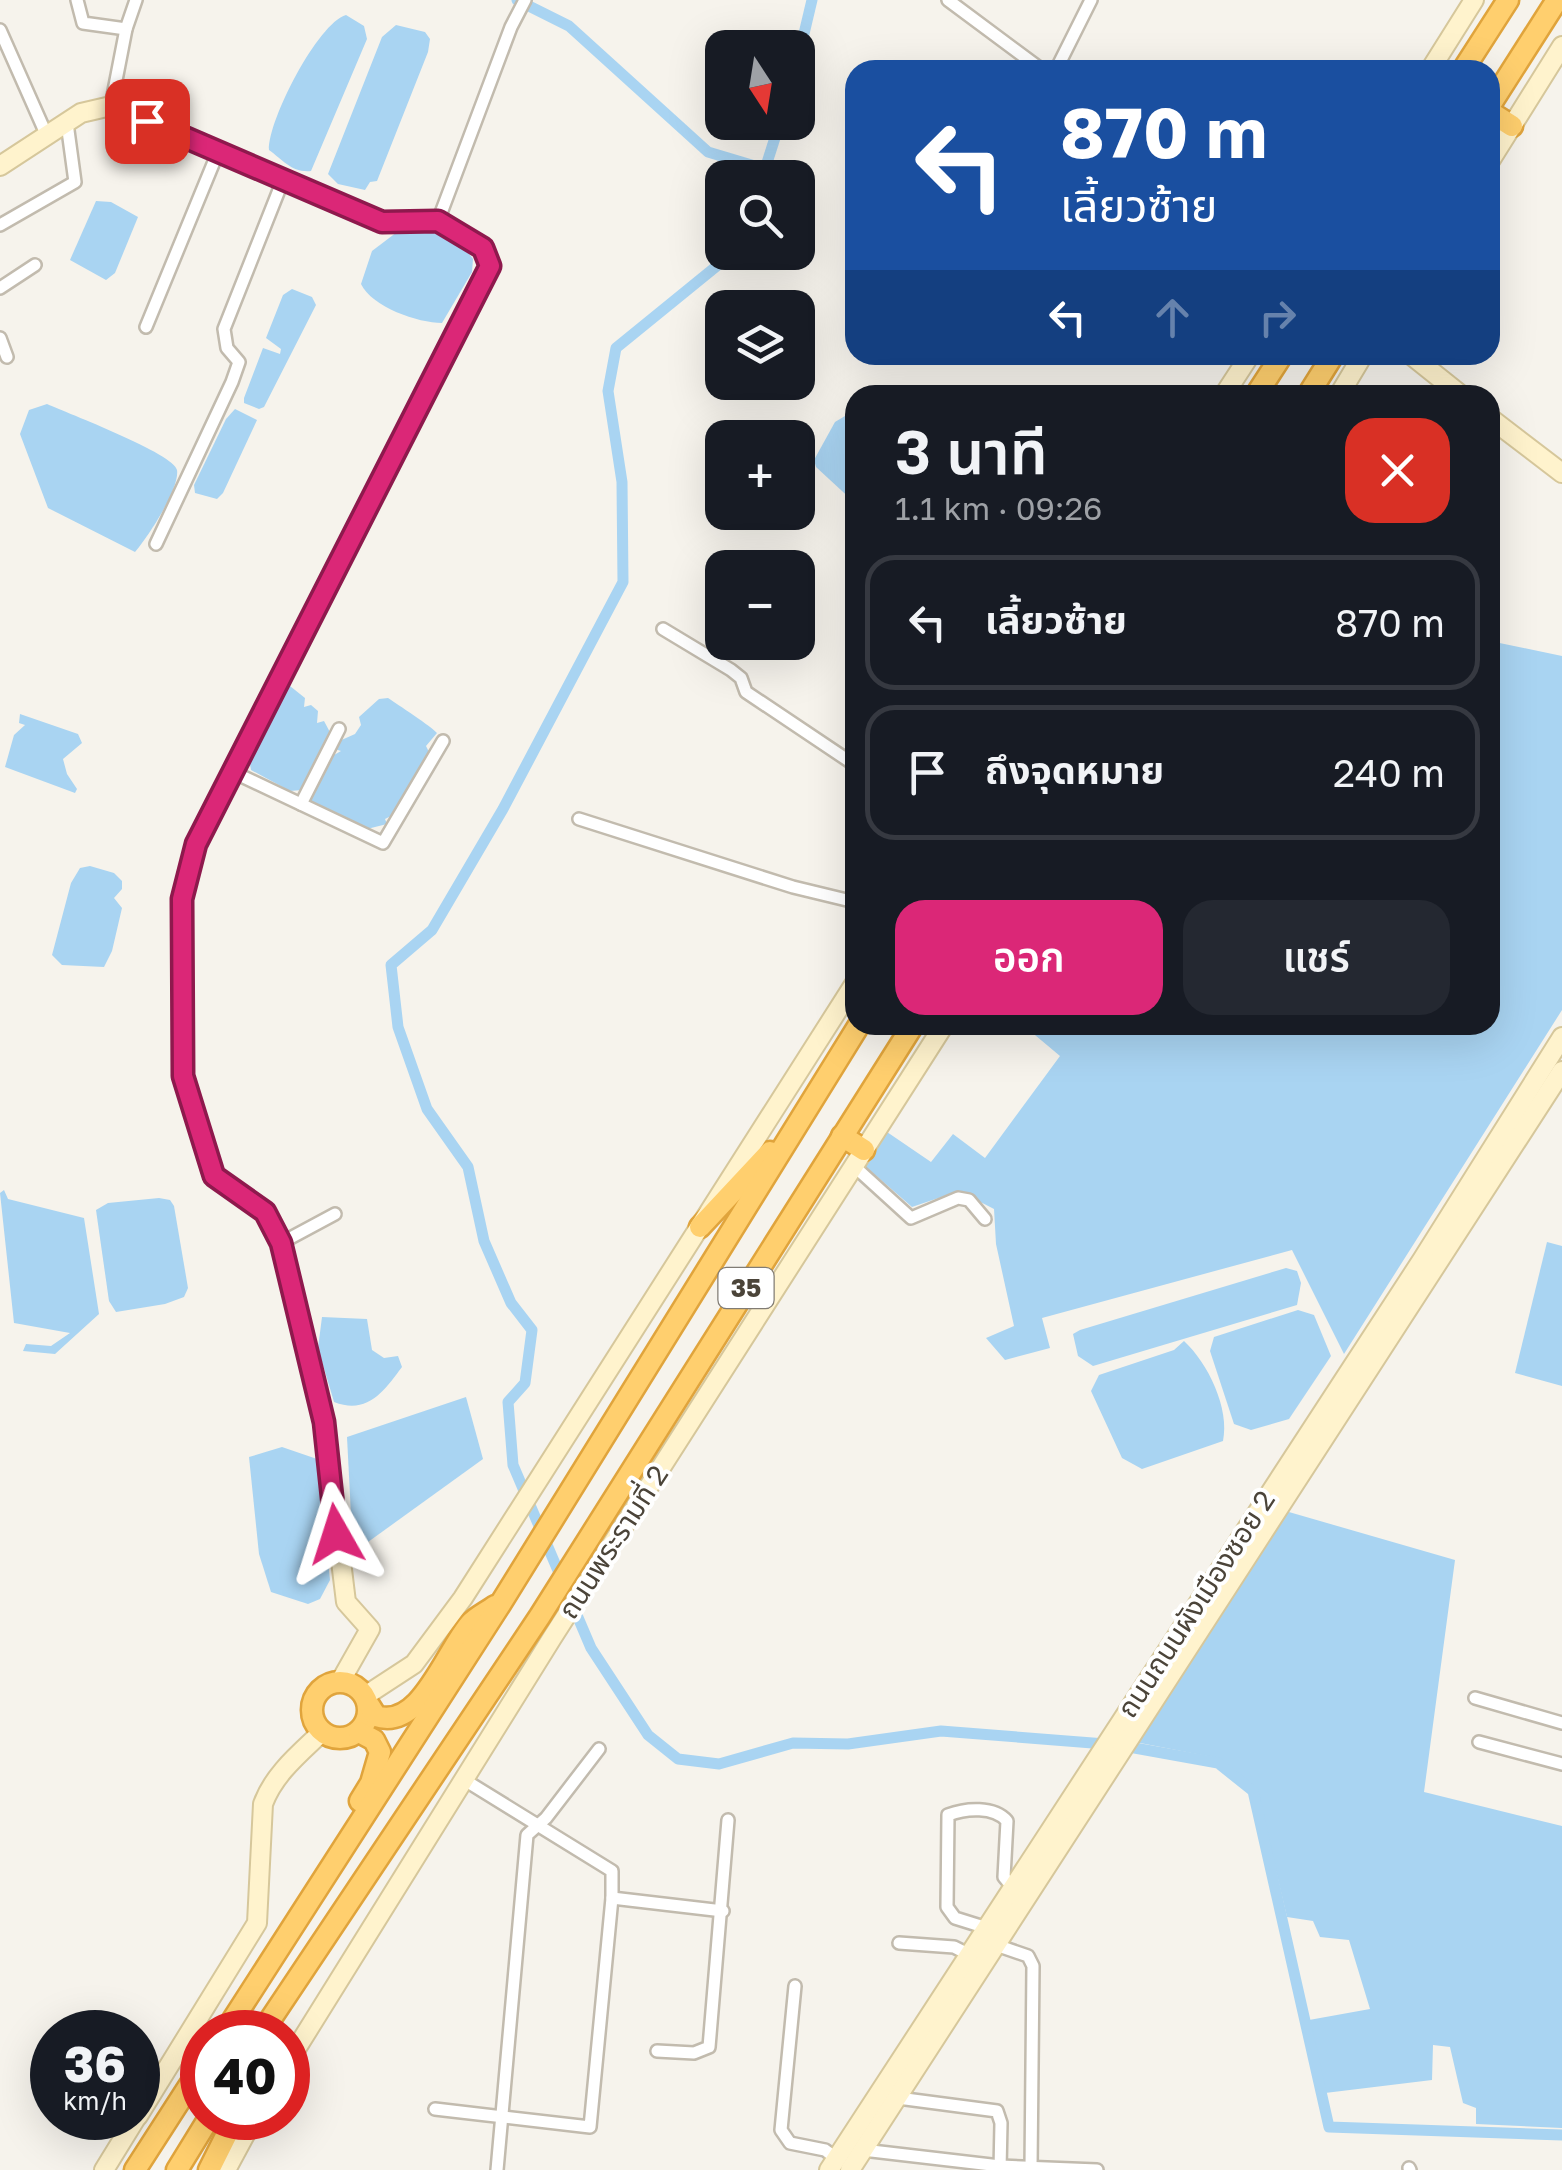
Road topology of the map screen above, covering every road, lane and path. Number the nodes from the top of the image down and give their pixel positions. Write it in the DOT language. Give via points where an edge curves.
graph roads {
  1 [pos="77,0"];
  2 [pos="136,0"];
  3 [pos="525,0"];
  4 [pos="948,0"];
  5 [pos="1091,0"];
  6 [pos="1474,0"];
  7 [pos="1508,0"];
  8 [pos="1556,0"];
  9 [pos="126,29"];
  10 [pos="0,30"];
  11 [pos="1562,46"];
  12 [pos="1029,60"];
  13 [pos="1061,60"];
  14 [pos="1436,60"];
  15 [pos="1469,60"];
  16 [pos="1500,92"];
  17 [pos="112,106"];
  18 [pos="1500,116"];
  19 [pos="67,122"];
  20 [pos="1512,126"];
  21 [pos="47,136"];
  22 [pos="1500,145"];
  23 [pos="218,152"];
  24 [pos="0,166"];
  25 [pos="283,180"];
  26 [pos="438,221"];
  27 [pos="0,224"];
  28 [pos="36,265"];
  29 [pos="0,288"];
  30 [pos="146,328"];
  31 [pos="0,338"];
  32 [pos="7,357"];
  33 [pos="1424,365"];
  34 [pos="1448,385"];
  35 [pos="1500,426"];
  36 [pos="1562,473"];
  37 [pos="156,544"];
  38 [pos="663,628"];
  39 [pos="339,729"];
  40 [pos="443,742"];
  41 [pos="845,759"];
  42 [pos="233,772"];
  43 [pos="301,804"];
  44 [pos="580,819"];
  45 [pos="845,900"];
  46 [pos="845,999"];
  47 [pos="853,1035"];
  48 [pos="907,1035"];
  49 [pos="938,1035"];
  50 [pos="1562,1038"];
  51 [pos="1554,1073"];
  52 [pos="806,1112"];
  53 [pos="842,1136"];
  54 [pos="860,1158"];
  55 [pos="336,1214"];
  56 [pos="986,1219"];
  57 [pos="700,1227"];
  58 [pos="281,1243"];
  59 [pos="502,1603"];
  60 [pos="340,1682"];
  61 [pos="1475,1698"];
  62 [pos="367,1700"];
  63 [pos="1562,1723"];
  64 [pos="322,1732"];
  65 [pos="359,1732"];
  66 [pos="1479,1742"];
  67 [pos="599,1749"];
  68 [pos="1562,1764"];
  69 [pos="1101,1766"];
  70 [pos="463,1779"];
  71 [pos="728,1820"];
  72 [pos="536,1824"];
  73 [pos="1013,1888"];
  74 [pos="612,1898"];
  75 [pos="723,1912"];
  76 [pos="299,1918"];
  77 [pos="992,1936"];
  78 [pos="899,1944"];
  79 [pos="970,1955"];
  80 [pos="306,1966"];
  81 [pos="795,1986"];
  82 [pos="247,2010"];
  83 [pos="277,2010"];
  84 [pos="285,2010"];
  85 [pos="310,2026"];
  86 [pos="657,2051"];
  87 [pos="160,2080"];
  88 [pos="898,2098"];
  89 [pos="180,2100"];
  90 [pos="435,2109"];
  91 [pos="503,2118"];
  92 [pos="167,2120"];
  93 [pos="123,2140"];
  94 [pos="195,2140"];
  95 [pos="207,2140"];
  96 [pos="224,2140"];
  97 [pos="242,2140"];
  98 [pos="863,2150"];
  99 [pos="839,2166"];
  100 [pos="1000,2168"];
  101 [pos="1031,2168"];
  102 [pos="104,2170"];
  103 [pos="124,2170"];
  104 [pos="135,2170"];
  105 [pos="176,2170"];
  106 [pos="191,2170"];
  107 [pos="209,2170"];
  108 [pos="226,2170"];
  109 [pos="497,2170"];
  110 [pos="1097,2170"];
  1 -- 9 [label="street" via="83,24"];
  2 -- 9 [label="street"];
  3 -- 26 [label="street"];
  4 -- 12 [label="street"];
  5 -- 13 [label="street"];
  6 -- 14 [label="street"];
  7 -- 15 [label="highway"];
  8 -- 16 [label="highway"];
  9 -- 17 [label="street"];
  10 -- 21 [label="street"];
  11 -- 20 [label="street"];
  17 -- 19 [label="street"];
  17 -- 23 [label="street"];
  18 -- 20 [label="highway"];
  19 -- 21 [label="street"];
  19 -- 27 [label="street" via="75,182"];
  20 -- 22 [label="street"];
  21 -- 24 [label="street"];
  23 -- 25 [label="street"];
  23 -- 30 [label="street"];
  25 -- 26 [label="street" via="382,222"];
  25 -- 37 [label="street" via="224,330 239,362"];
  26 -- 42 [label="street" via="483,248 490,266"];
  28 -- 29 [label="street"];
  31 -- 32 [label="street"];
  33 -- 34 [label="street"];
  35 -- 36 [label="street"];
  38 -- 41 [label="street" via="732,670 746,692"];
  39 -- 43 [label="street"];
  40 -- 43 [label="street" via="383,843"];
  42 -- 43 [label="street"];
  42 -- 58 [label="street" via="196,844 182,899 183,1076 214,1176 265,1212"];
  44 -- 45 [label="street"];
  46 -- 57 [label="street, 35"];
  47 -- 52 [label="highway, 35"];
  48 -- 53 [label="highway, ถนนพระรามที่ 2 / 35"];
  49 -- 54 [label="street, ถนนพระรามที่ 2 / 35"];
  50 -- 51 [label="street, ถนนถนนผังเมืองซอย 2"];
  51 -- 69 [label="street, ถนนถนนผังเมืองซอย 2"];
  52 -- 57 [label="highway"];
  52 -- 59 [label="highway, 35"];
  53 -- 54 [label="highway"];
  53 -- 80 [label="highway, ถนนพระรามที่ 2 / 35" via="540,1616"];
  54 -- 56 [label="street" via="912,1218 958,1198"];
  54 -- 70 [label="street, ถนนพระรามที่ 2 / 35"];
  55 -- 58 [label="street"];
  57 -- 62 [label="street, 35" via="513,1523 414,1664"];
  58 -- 60 [label="street" via="324,1422 346,1602 370,1629"];
  59 -- 62 [label="highway" via="472,1621 410,1713 387,1720"];
  59 -- 76 [label="highway, 35"];
  60 -- 62 [label="highway"];
  60 -- 64 [label="highway" via="315,1696 312,1716"];
  61 -- 63 [label="street"];
  62 -- 65 [label="highway" via="369,1715"];
  64 -- 65 [label="highway" via="340,1739"];
  64 -- 87 [label="street" via="268,1790 257,1923"];
  65 -- 76 [label="highway" via="380,1752 371,1783 322,1861"];
  66 -- 68 [label="street"];
  67 -- 72 [label="street"];
  69 -- 73 [label="street, ถนนถนนผังเมืองซอย 2"];
  69 -- 77 [label="street, ถนนถนนผังเมืองซอย 2"];
  70 -- 72 [label="street"];
  70 -- 85 [label="street, ถนนพระรามที่ 2 / 35"];
  71 -- 75 [label="street"];
  72 -- 74 [label="street" via="612,1872"];
  72 -- 91 [label="street" via="523,1856"];
  73 -- 77 [label="street, ถนนถนนผังเมืองซอย 2"];
  73 -- 77 [label="street" via="1004,1877 1004,1816 948,1815 947,1906"];
  74 -- 75 [label="street"];
  74 -- 91 [label="street" via="590,2127"];
  75 -- 86 [label="street" via="709,2047"];
  76 -- 82 [label="highway, 35"];
  77 -- 79 [label="street, ถนนถนนผังเมืองซอย 2"];
  77 -- 88 [label="street, ถนนถนนผังเมืองซอย 2"];
  77 -- 101 [label="street" via="1028,1956 1033,1966"];
  78 -- 79 [label="street" via="954,1946"];
  79 -- 99 [label="street, ถนนถนนผังเมืองซอย 2"];
  80 -- 83 [label="highway, ถนนพระรามที่ 2 / 35"];
  80 -- 84 [label="highway"];
  81 -- 99 [label="street" via="781,2130 790,2143 825,2150"];
  88 -- 98 [label="street, ถนนถนนผังเมืองซอย 2"];
  88 -- 100 [label="street" via="996,2111"];
  89 -- 92 [label="highway"];
  90 -- 91 [label="street"];
  91 -- 109 [label="street"];
  92 -- 103 [label="highway"];
  92 -- 104 [label="highway"];
  93 -- 102 [label="street"];
  94 -- 105 [label="highway"];
  95 -- 106 [label="highway"];
  96 -- 107 [label="highway"];
  97 -- 108 [label="street"];
  98 -- 99 [label="street, ถนนถนนผังเมืองซอย 2"];
  98 -- 100 [label="street"];
  100 -- 101 [label="street"];
  101 -- 110 [label="street"];
}
